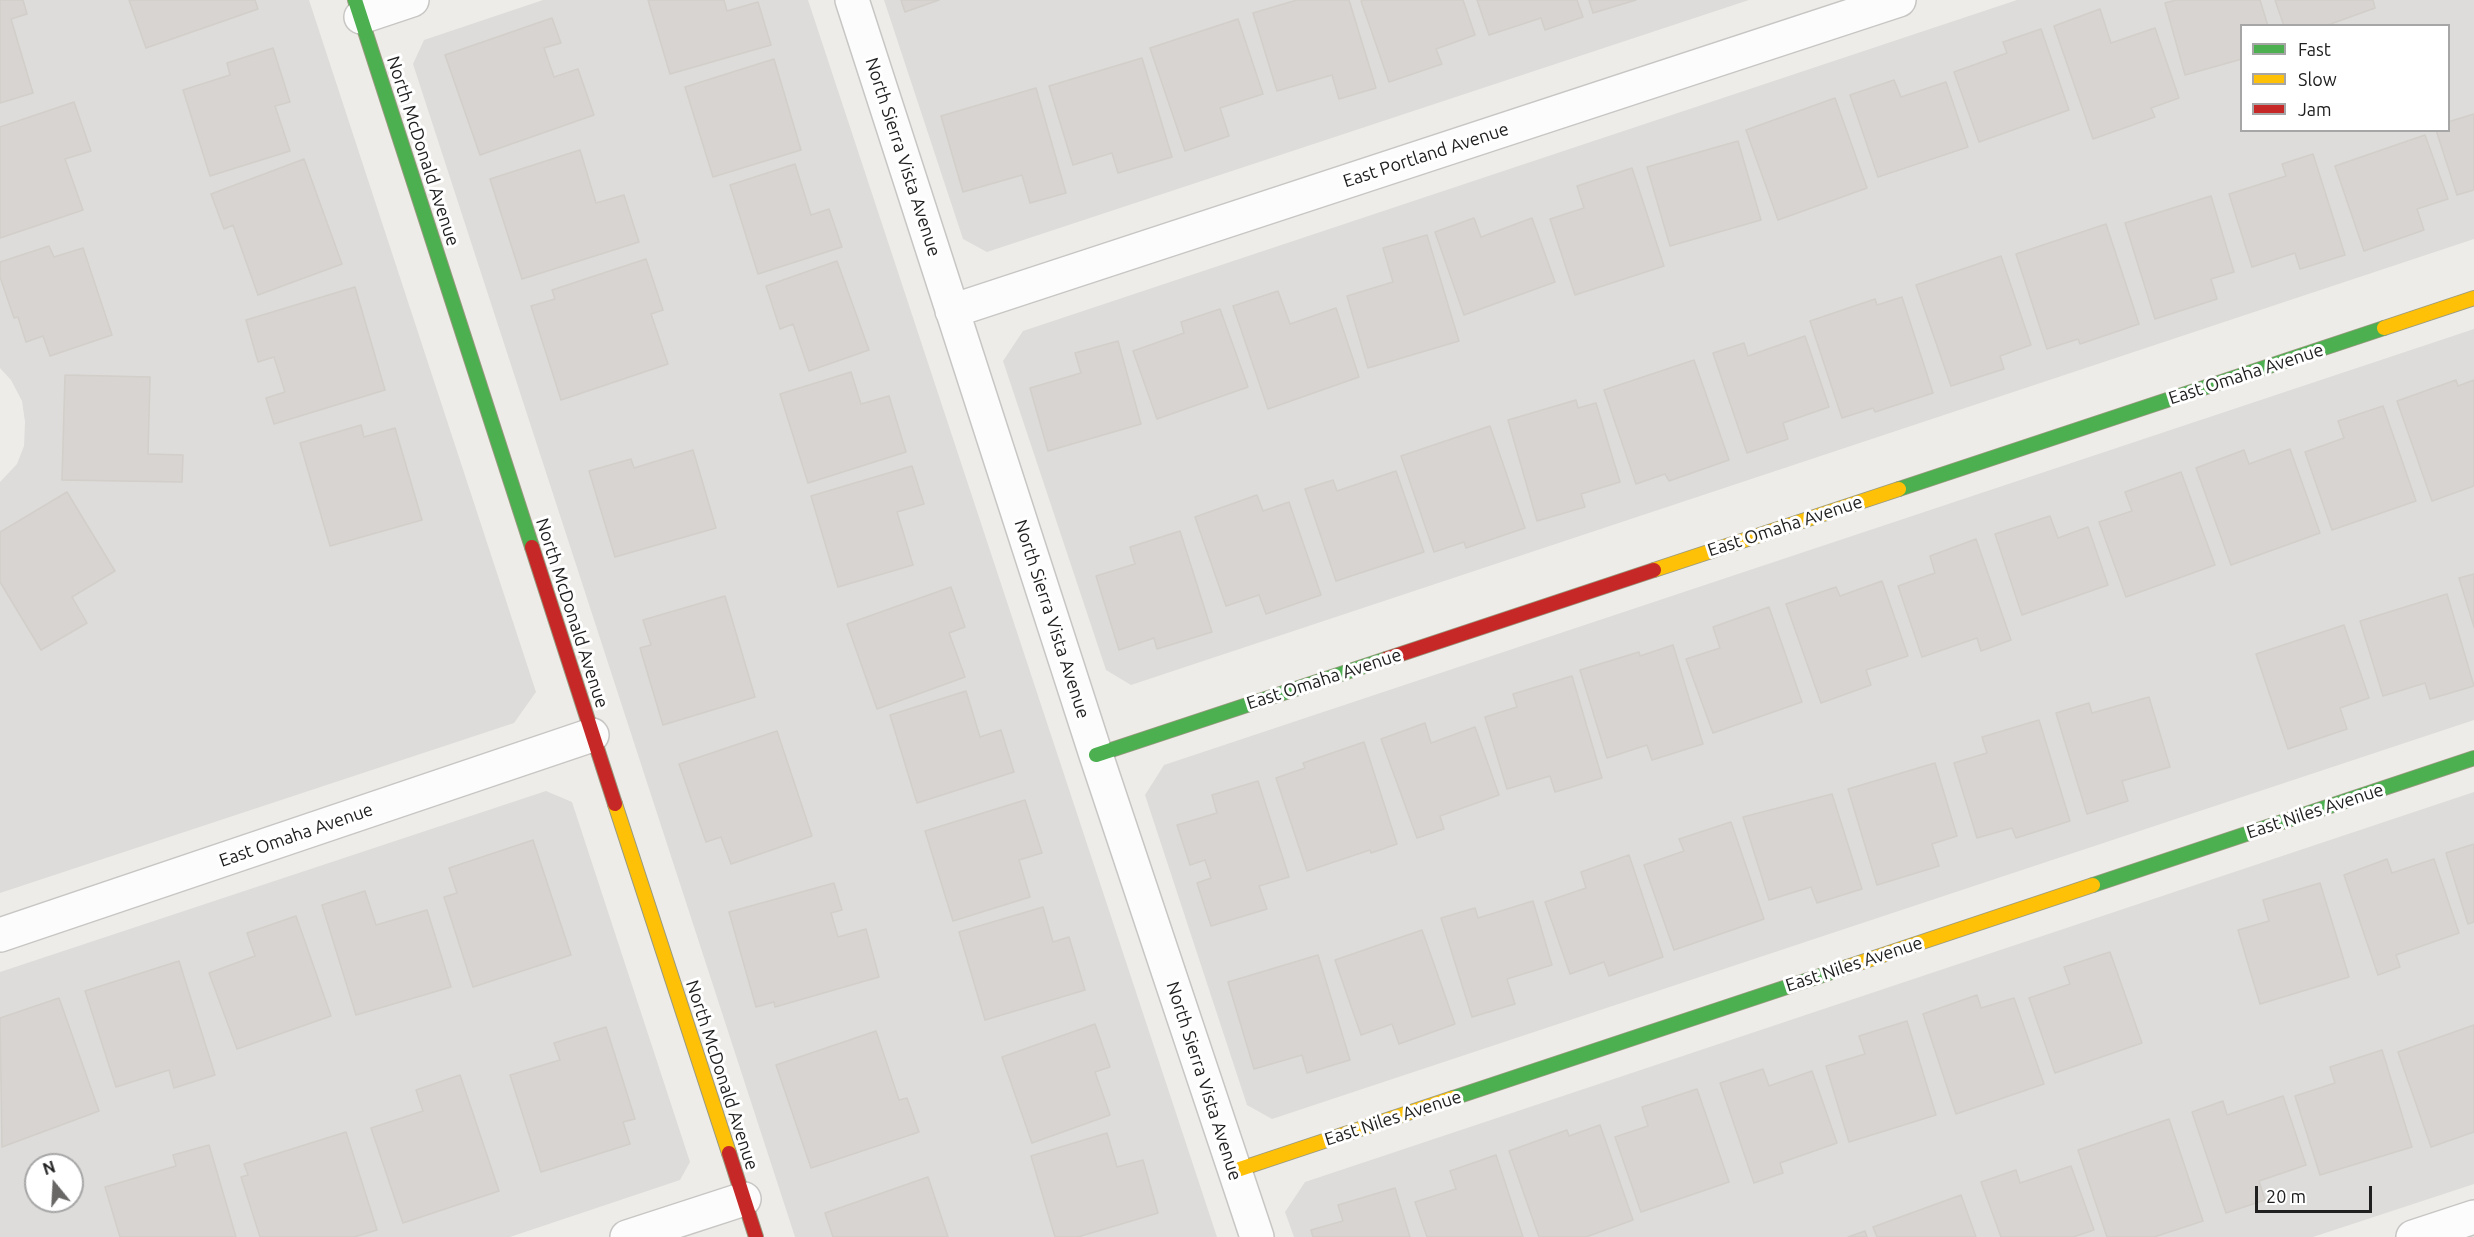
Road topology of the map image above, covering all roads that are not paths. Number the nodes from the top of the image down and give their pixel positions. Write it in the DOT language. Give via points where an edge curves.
graph roads {
  1 [pos="412,0"];
  2 [pos="852,0"];
  3 [pos="1899,0"];
  4 [pos="358,9"];
  5 [pos="2474,298"];
  6 [pos="952,311"];
  7 [pos="592,735"];
  8 [pos="1096,755"];
  9 [pos="2474,758"];
  10 [pos="0,935"];
  11 [pos="1234,1171"];
  12 [pos="744,1199"];
  13 [pos="2474,1217"];
  14 [pos="627,1237"];
  15 [pos="756,1237"];
  16 [pos="1257,1237"];
  17 [pos="2413,1237"];
  1 -- 4 [label="street"];
  2 -- 6 [label="street, North Sierra Vista Avenue"];
  3 -- 6 [label="street, East Portland Avenue"];
  4 -- 7 [label="street, North McDonald Avenue"];
  5 -- 8 [label="street, East Omaha Avenue"];
  6 -- 8 [label="street, North Sierra Vista Avenue"];
  7 -- 10 [label="street, East Omaha Avenue"];
  7 -- 12 [label="street, North McDonald Avenue"];
  8 -- 11 [label="street, North Sierra Vista Avenue"];
  9 -- 11 [label="street, East Niles Avenue"];
  11 -- 16 [label="street, North Sierra Vista Avenue"];
  12 -- 14 [label="street"];
  12 -- 15 [label="street, North McDonald Avenue"];
  13 -- 17 [label="street"];
}
